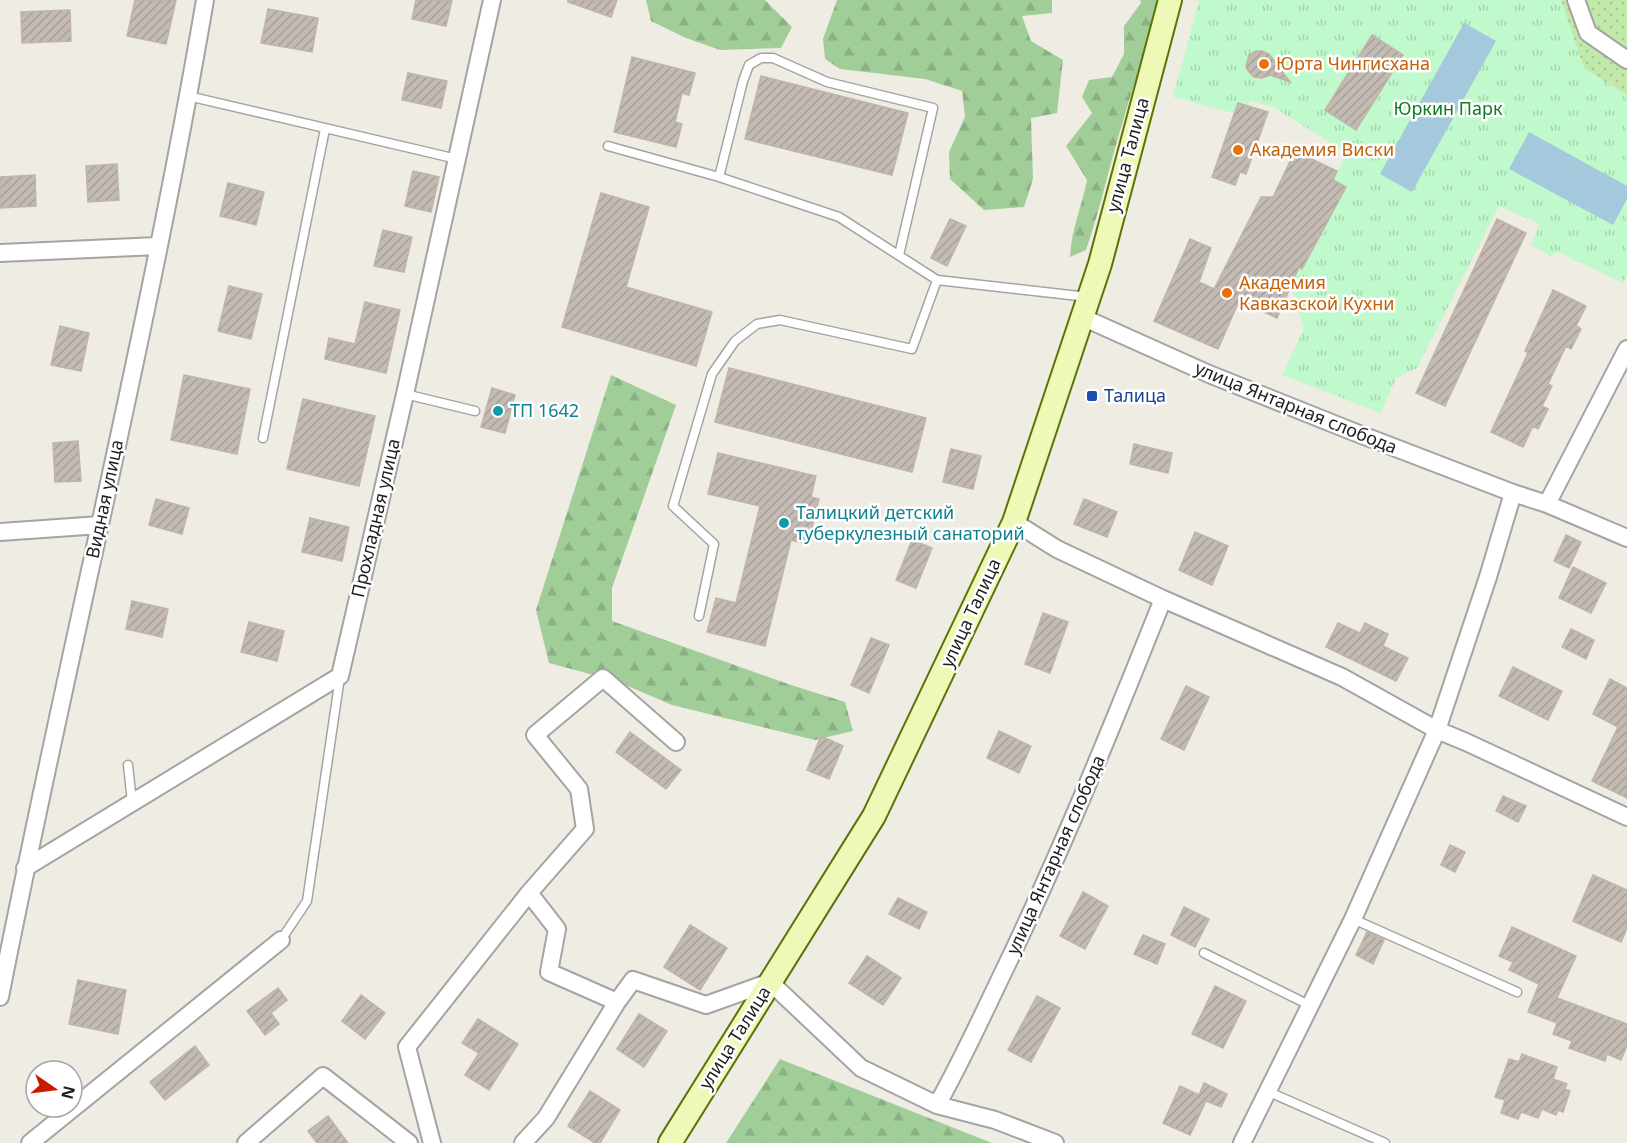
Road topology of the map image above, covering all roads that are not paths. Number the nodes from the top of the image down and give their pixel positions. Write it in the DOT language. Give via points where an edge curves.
graph roads {
  1 [pos="205,0"];
  2 [pos="492,0"];
  3 [pos="1170,0"];
  4 [pos="1576,0"];
  5 [pos="1627,60"];
  6 [pos="188,96"];
  7 [pos="325,129"];
  8 [pos="608,146"];
  9 [pos="457,159"];
  10 [pos="719,177"];
  11 [pos="158,246"];
  12 [pos="0,253"];
  13 [pos="898,255"];
  14 [pos="937,280"];
  15 [pos="1085,307"];
  16 [pos="1627,349"];
  17 [pos="405,394"];
  18 [pos="475,411"];
  19 [pos="263,438"];
  20 [pos="1513,493"];
  21 [pos="1547,504"];
  22 [pos="1014,522"];
  23 [pos="100,525"];
  24 [pos="0,532"];
  25 [pos="1627,538"];
  26 [pos="1163,599"];
  27 [pos="699,616"];
  28 [pos="340,676"];
  29 [pos="1437,730"];
  30 [pos="676,742"];
  31 [pos="128,765"];
  32 [pos="132,802"];
  33 [pos="1627,818"];
  34 [pos="25,868"];
  35 [pos="529,893"];
  36 [pos="1353,919"];
  37 [pos="281,940"];
  38 [pos="1204,953"];
  39 [pos="770,982"];
  40 [pos="1517,992"];
  41 [pos="0,997"];
  42 [pos="617,1002"];
  43 [pos="1311,1006"];
  44 [pos="1269,1092"];
  45 [pos="938,1105"];
  46 [pos="30,1143"];
  47 [pos="246,1143"];
  48 [pos="410,1143"];
  49 [pos="432,1143"];
  50 [pos="523,1143"];
  51 [pos="670,1143"];
  52 [pos="1055,1143"];
  53 [pos="1242,1143"];
  54 [pos="1385,1143"];
  1 -- 6 [label="street, Видная улица"];
  2 -- 9 [label="street, Прохладная улица"];
  3 -- 15 [label="street, улица Талица"];
  4 -- 5 [label="street" via="1588,33"];
  6 -- 7 [label="lane"];
  6 -- 11 [label="street, Видная улица"];
  7 -- 9 [label="lane"];
  7 -- 19 [label="lane"];
  8 -- 10 [label="lane"];
  9 -- 17 [label="street, Прохладная улица"];
  10 -- 13 [label="lane" via="839,217"];
  10 -- 13 [label="lane" via="743,81 749,65 761,58 772,58 827,82 933,108"];
  11 -- 12 [label="street"];
  11 -- 23 [label="street, Видная улица"];
  13 -- 14 [label="lane"];
  14 -- 15 [label="lane"];
  14 -- 27 [label="lane" via="912,350 780,320 757,324 735,341 712,374 673,506 714,544"];
  15 -- 20 [label="street, улица Янтарная слобода" via="1209,374"];
  15 -- 22 [label="street, улица Талица"];
  16 -- 21 [label="street"];
  17 -- 18 [label="lane"];
  17 -- 28 [label="street, Прохладная улица"];
  20 -- 21 [label="street, улица Янтарная слобода"];
  20 -- 29 [label="street"];
  21 -- 25 [label="street, улица Янтарная слобода"];
  22 -- 26 [label="street" via="1057,549"];
  22 -- 39 [label="street, улица Талица" via="874,816"];
  23 -- 24 [label="street"];
  23 -- 34 [label="street, Видная улица"];
  26 -- 29 [label="street" via="1342,677"];
  26 -- 45 [label="street, улица Янтарная слобода" via="1041,894"];
  28 -- 32 [label="street"];
  28 -- 37 [label="lane" via="307,901"];
  29 -- 33 [label="street"];
  29 -- 36 [label="street"];
  30 -- 35 [label="street" via="603,678 535,735 579,789 585,829"];
  31 -- 32 [label="lane"];
  32 -- 34 [label="street"];
  34 -- 41 [label="street, Видная улица"];
  35 -- 42 [label="street" via="557,929 549,972"];
  35 -- 49 [label="street" via="407,1047"];
  36 -- 40 [label="lane"];
  36 -- 43 [label="street"];
  37 -- 46 [label="street"];
  38 -- 43 [label="lane"];
  39 -- 42 [label="street" via="706,1005 633,980"];
  39 -- 45 [label="street" via="861,1068"];
  39 -- 51 [label="street, улица Талица"];
  42 -- 50 [label="street" via="546,1118"];
  43 -- 44 [label="street"];
  44 -- 53 [label="street"];
  44 -- 54 [label="lane"];
  45 -- 52 [label="street" via="995,1120"];
  47 -- 48 [label="street" via="323,1076"];
}
